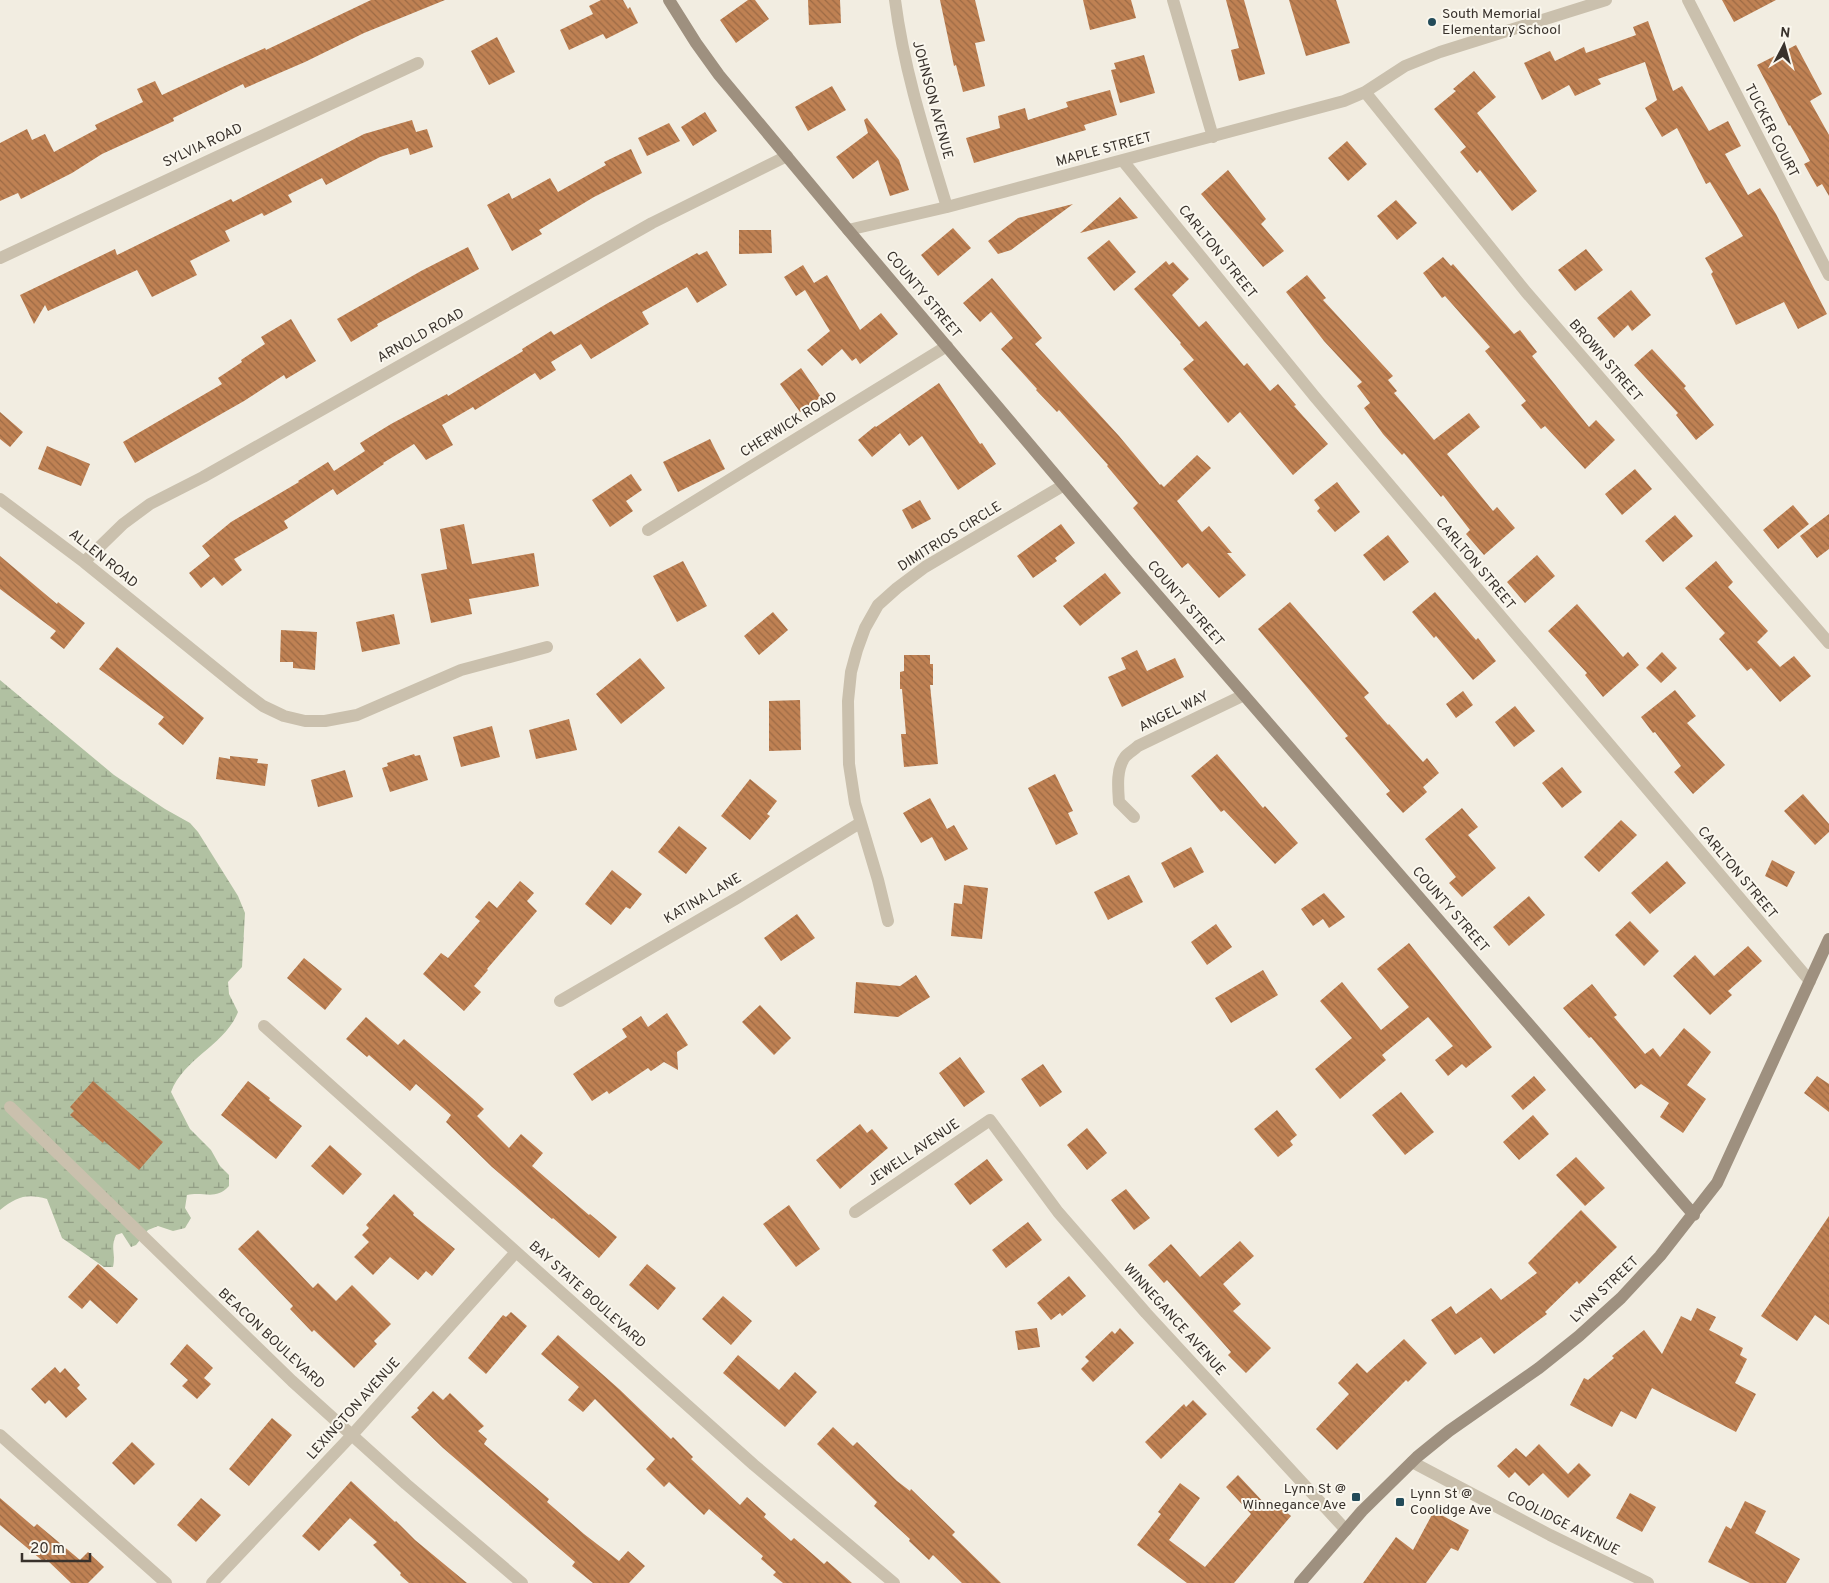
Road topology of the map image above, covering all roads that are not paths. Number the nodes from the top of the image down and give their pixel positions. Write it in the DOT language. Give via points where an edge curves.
graph roads {
  1 [pos="669,0"];
  2 [pos="895,0"];
  3 [pos="1173,0"];
  4 [pos="1606,0"];
  5 [pos="1688,0"];
  6 [pos="418,63"];
  7 [pos="1365,92"];
  8 [pos="1213,137"];
  9 [pos="787,156"];
  10 [pos="1123,161"];
  11 [pos="947,206"];
  12 [pos="848,230"];
  13 [pos="0,258"];
  14 [pos="1829,275"];
  15 [pos="947,346"];
  16 [pos="1064,485"];
  17 [pos="0,499"];
  18 [pos="648,530"];
  19 [pos="84,562"];
  20 [pos="1829,643"];
  21 [pos="547,647"];
  22 [pos="1244,695"];
  23 [pos="1134,817"];
  24 [pos="860,823"];
  25 [pos="888,921"];
  26 [pos="1829,939"];
  27 [pos="1810,981"];
  28 [pos="560,1001"];
  29 [pos="264,1026"];
  30 [pos="10,1107"];
  31 [pos="990,1120"];
  32 [pos="855,1212"];
  33 [pos="1694,1215"];
  34 [pos="516,1252"];
  35 [pos="0,1435"];
  36 [pos="352,1435"];
  37 [pos="1412,1462"];
  38 [pos="1346,1530"];
  39 [pos="166,1583"];
  40 [pos="212,1583"];
  41 [pos="522,1583"];
  42 [pos="894,1583"];
  43 [pos="1300,1583"];
  44 [pos="1648,1583"];
  1 -- 9 [label="main road, COUNTY STREET" via="719,75"];
  2 -- 11 [label="street, JOHNSON AVENUE" via="911,83"];
  3 -- 8 [label="street"];
  4 -- 7 [label="street, MAPLE STREET" via="1440,52 1405,66"];
  5 -- 14 [label="street, TUCKER COURT"];
  6 -- 13 [label="street, SYLVIA ROAD"];
  7 -- 8 [label="street, MAPLE STREET" via="1344,101"];
  7 -- 20 [label="street, BROWN STREET" via="1526,292"];
  8 -- 10 [label="street, MAPLE STREET"];
  9 -- 12 [label="main road, COUNTY STREET"];
  9 -- 19 [label="street, ARNOLD ROAD" via="652,223 150,504 123,524"];
  10 -- 11 [label="street, MAPLE STREET"];
  10 -- 27 [label="street, CARLTON STREET" via="1315,397"];
  11 -- 12 [label="street, MAPLE STREET"];
  12 -- 15 [label="main road, COUNTY STREET"];
  15 -- 16 [label="main road, COUNTY STREET"];
  15 -- 18 [label="street, CHERWICK ROAD"];
  16 -- 22 [label="main road, COUNTY STREET"];
  16 -- 24 [label="street, DIMITRIOS CIRCLE" via="925,567 878,605 857,650 848,701 849,764"];
  17 -- 19 [label="street, ALLEN ROAD"];
  19 -- 21 [label="street, ALLEN ROAD" via="263,706 305,721 357,715 461,670"];
  22 -- 23 [label="street, ANGEL WAY" via="1138,746 1125,757 1117,786 1119,802"];
  22 -- 33 [label="main road, COUNTY STREET"];
  24 -- 25 [label="street, DIMITRIOS CIRCLE"];
  24 -- 28 [label="street, KATINA LANE"];
  26 -- 27 [label="main road, LYNN STREET"];
  27 -- 33 [label="main road, LYNN STREET" via="1717,1183"];
  29 -- 34 [label="street, BAY STATE BOULEVARD"];
  30 -- 36 [label="street, BEACON BOULEVARD" via="229,1321"];
  31 -- 32 [label="street, JEWELL AVENUE"];
  31 -- 38 [label="street, WINNEGANCE AVENUE" via="1058,1212 1146,1313"];
  33 -- 37 [label="main road, LYNN STREET" via="1660,1256 1580,1336"];
  34 -- 36 [label="street, LEXINGTON AVENUE"];
  34 -- 42 [label="street, BAY STATE BOULEVARD" via="754,1464"];
  35 -- 39 [label="street"];
  36 -- 40 [label="street, LEXINGTON AVENUE"];
  36 -- 41 [label="street, BEACON BOULEVARD"];
  37 -- 38 [label="main road, LYNN STREET"];
  37 -- 44 [label="street, COOLIDGE AVENUE"];
  38 -- 43 [label="main road, LYNN STREET"];
}
